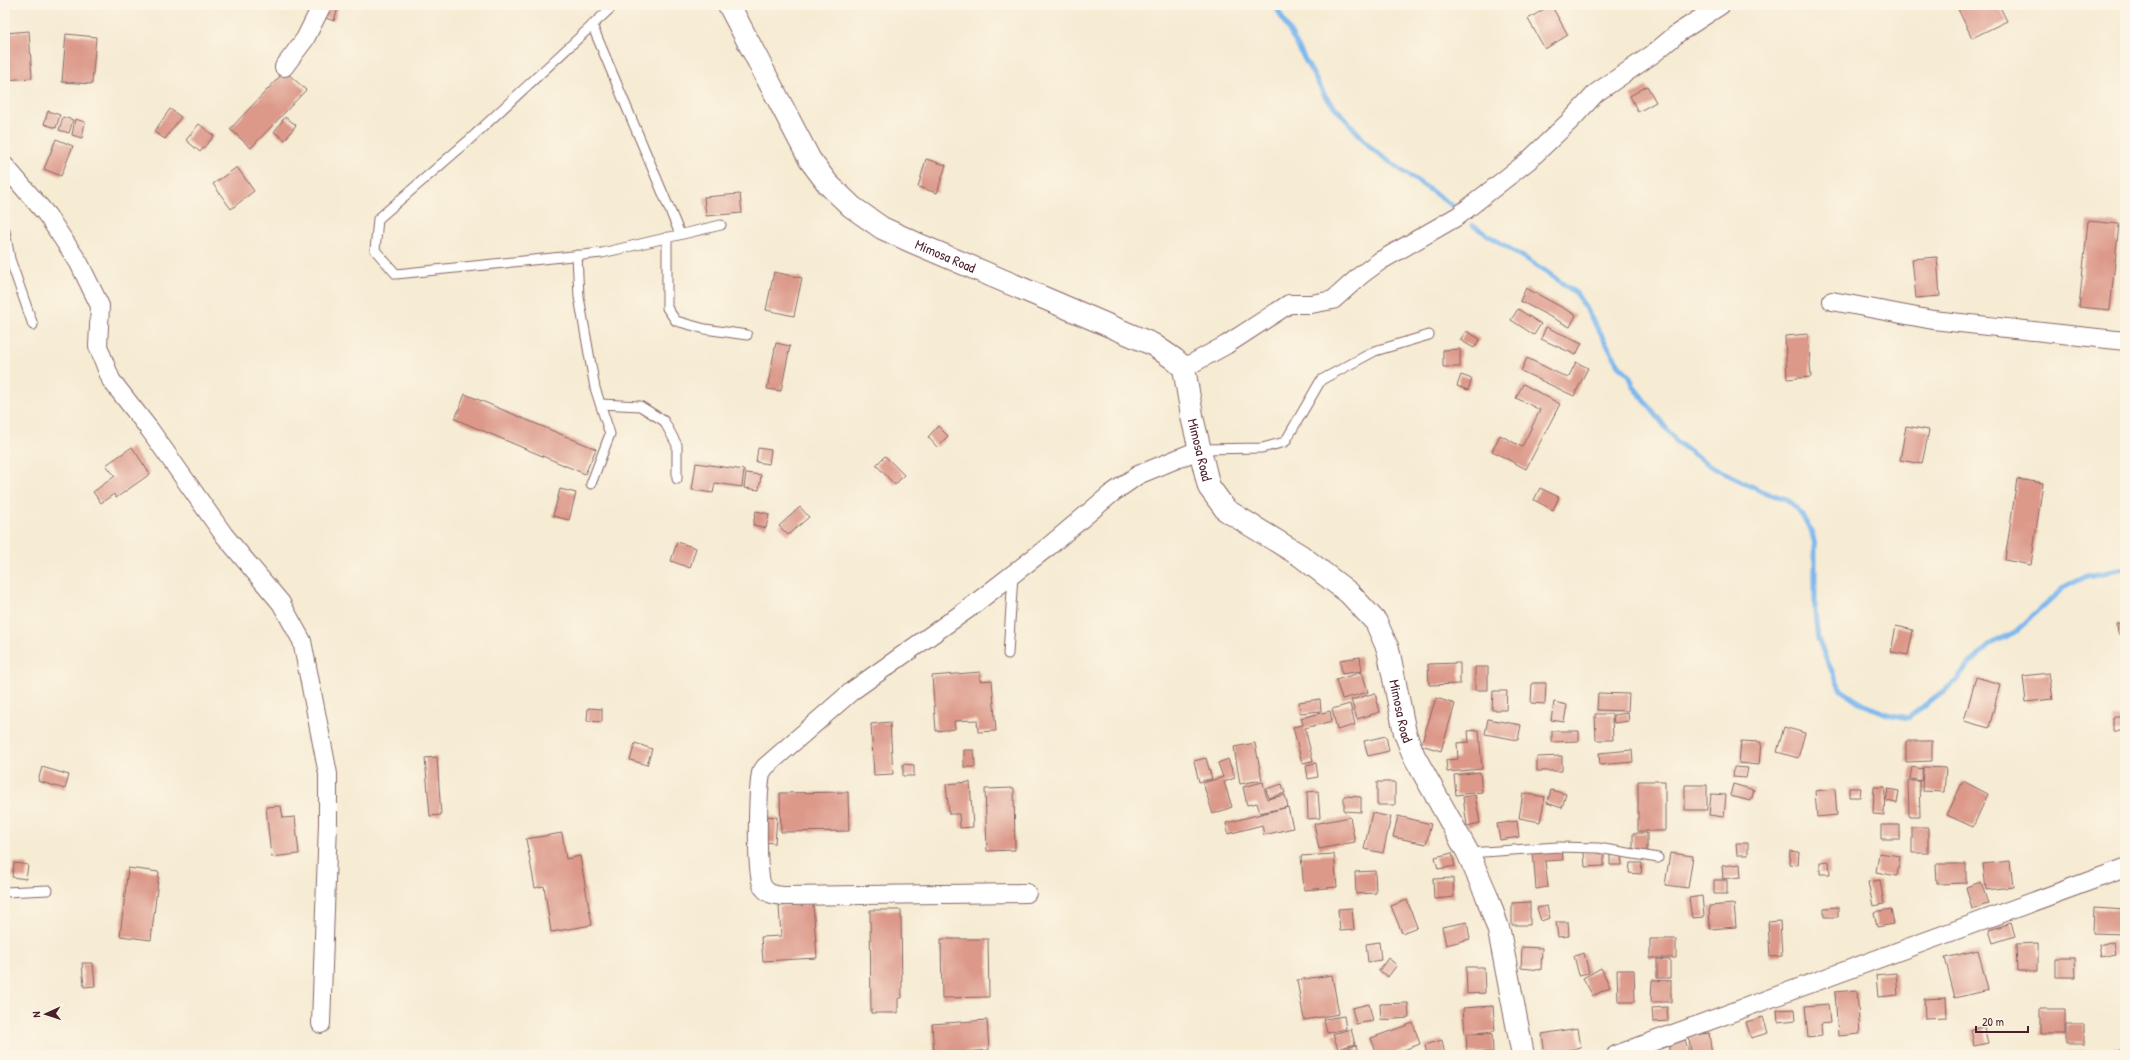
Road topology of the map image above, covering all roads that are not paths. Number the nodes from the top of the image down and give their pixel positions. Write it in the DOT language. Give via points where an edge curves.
graph roads {
  1 [pos="322,5"];
  2 [pos="614,5"];
  3 [pos="729,5"];
  4 [pos="1721,5"];
  5 [pos="592,25"];
  6 [pos="284,66"];
  7 [pos="5,166"];
  8 [pos="721,225"];
  9 [pos="5,231"];
  10 [pos="680,234"];
  11 [pos="667,238"];
  12 [pos="577,255"];
  13 [pos="1832,301"];
  14 [pos="33,325"];
  15 [pos="747,335"];
  16 [pos="1429,335"];
  17 [pos="2125,341"];
  18 [pos="1184,368"];
  19 [pos="600,404"];
  20 [pos="1201,449"];
  21 [pos="678,479"];
  22 [pos="592,484"];
  23 [pos="1013,574"];
  24 [pos="1008,654"];
  25 [pos="1468,853"];
  26 [pos="1658,858"];
  27 [pos="2125,868"];
  28 [pos="48,890"];
  29 [pos="5,892"];
  30 [pos="1027,893"];
  31 [pos="321,1024"];
  32 [pos="1523,1055"];
  33 [pos="1616,1055"];
  1 -- 6 [label="street" via="305,39"];
  2 -- 5 [label="lane"];
  3 -- 18 [label="street, Mimosa Road" via="810,160 828,184 852,207 882,228 915,244 1152,344"];
  4 -- 18 [label="street" via="1596,93 1528,161 1458,216 1380,261 1333,300 1311,304 1288,304 1226,345"];
  5 -- 10 [label="lane"];
  5 -- 12 [label="lane" via="468,141 378,219 375,250 396,274"];
  7 -- 31 [label="street" via="47,215 79,263 100,306 98,346 111,380 150,430 224,535 281,603 302,641 328,774"];
  8 -- 10 [label="lane"];
  9 -- 14 [label="lane" via="10,259"];
  10 -- 11 [label="lane"];
  11 -- 12 [label="lane" via="602,253"];
  11 -- 15 [label="lane" via="667,308 676,322"];
  12 -- 19 [label="lane" via="579,297"];
  13 -- 17 [label="street" via="1933,320"];
  16 -- 20 [label="lane" via="1375,351 1321,380 1285,442 1262,448"];
  18 -- 20 [label="street, Mimosa Road" via="1193,421"];
  19 -- 21 [label="lane" via="640,406 664,421 677,445"];
  19 -- 22 [label="lane" via="610,434"];
  20 -- 23 [label="street" via="1138,475"];
  20 -- 25 [label="street, Mimosa Road" via="1209,487 1226,510 1301,556 1349,593 1376,622 1388,649 1405,733 1414,756"];
  23 -- 24 [label="lane"];
  23 -- 30 [label="street" via="852,691 765,767 760,782 758,855 762,886 771,895"];
  25 -- 26 [label="lane" via="1558,847 1598,848"];
  25 -- 32 [label="street, Mimosa Road" via="1499,930"];
  27 -- 33 [label="street"];
  28 -- 29 [label="lane"];
}
